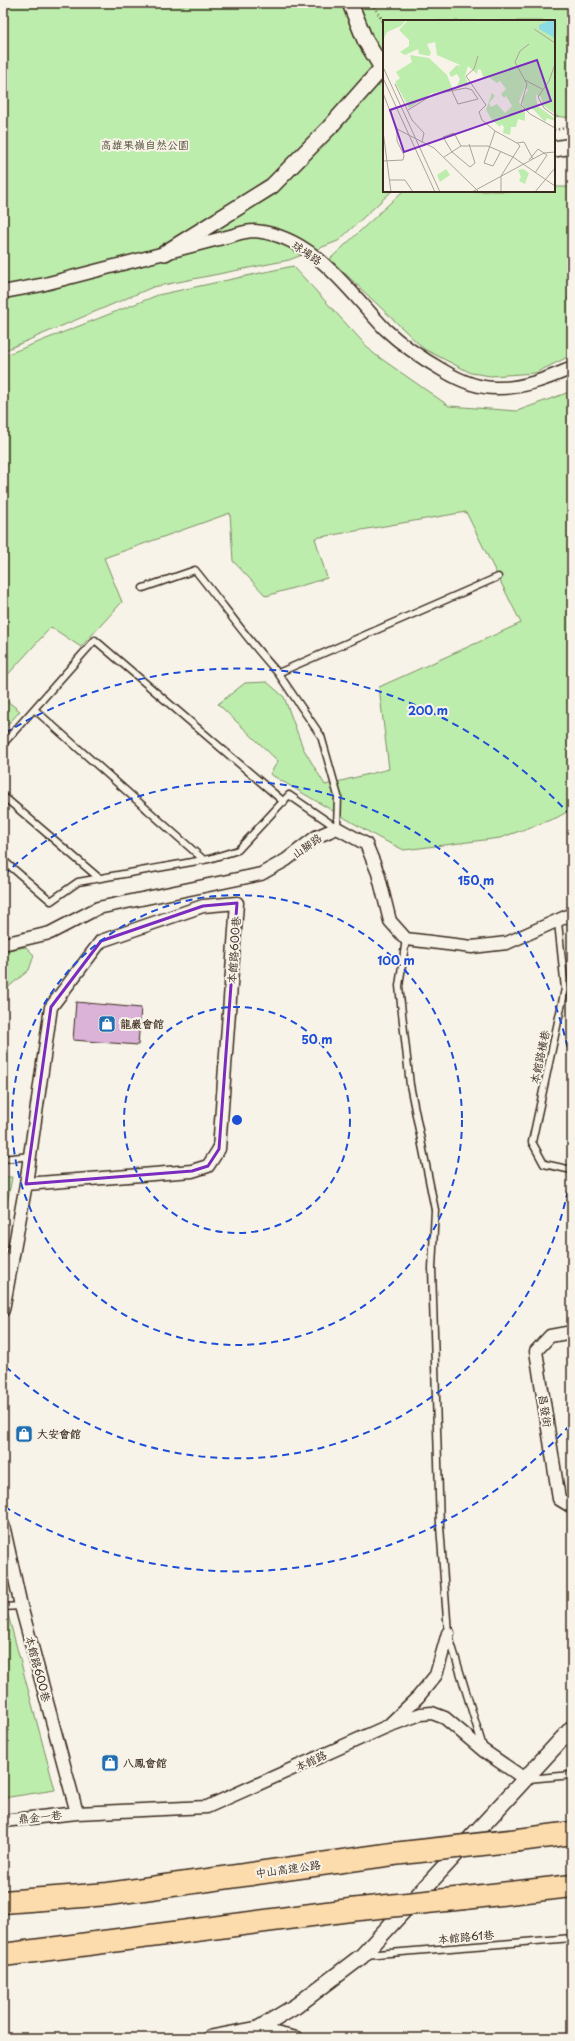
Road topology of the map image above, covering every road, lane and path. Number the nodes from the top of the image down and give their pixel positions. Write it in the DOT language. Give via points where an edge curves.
graph roads {
  1 [pos="372,3"];
  2 [pos="351,4"];
  3 [pos="383,21"];
  4 [pos="383,64"];
  5 [pos="572,126"];
  6 [pos="555,130"];
  7 [pos="572,146"];
  8 [pos="555,149"];
  9 [pos="165,252"];
  10 [pos="3,292"];
  11 [pos="572,368"];
  12 [pos="498,577"];
  13 [pos="143,588"];
  14 [pos="278,673"];
  15 [pos="34,709"];
  16 [pos="3,744"];
  17 [pos="3,796"];
  18 [pos="284,802"];
  19 [pos="337,828"];
  20 [pos="3,860"];
  21 [pos="204,860"];
  22 [pos="99,878"];
  23 [pos="572,914"];
  24 [pos="558,922"];
  25 [pos="406,939"];
  26 [pos="3,944"];
  27 [pos="565,989"];
  28 [pos="572,990"];
  29 [pos="30,1156"];
  30 [pos="3,1159"];
  31 [pos="572,1170"];
  32 [pos="26,1184"];
  33 [pos="3,1310"];
  34 [pos="572,1332"];
  35 [pos="572,1507"];
  36 [pos="3,1525"];
  37 [pos="21,1606"];
  38 [pos="3,1607"];
  39 [pos="448,1633"];
  40 [pos="388,1726"];
  41 [pos="572,1728"];
  42 [pos="484,1751"];
  43 [pos="572,1775"];
  44 [pos="525,1779"];
  45 [pos="77,1813"];
  46 [pos="3,1821"];
  47 [pos="572,1833"];
  48 [pos="572,1886"];
  49 [pos="3,1902"];
  50 [pos="572,1938"];
  51 [pos="3,1955"];
  52 [pos="362,1956"];
  53 [pos="258,2029"];
  54 [pos="211,2038"];
  55 [pos="297,2038"];
  1 -- 3 [label="path"];
  2 -- 4 [label="street"];
  4 -- 9 [label="street" via="329,128 272,186"];
  5 -- 6 [label="path"];
  7 -- 8 [label="street"];
  9 -- 10 [label="street, 球場路" via="41,285"];
  9 -- 11 [label="street, 球場路" via="254,231 278,236 297,243 318,258 404,346 451,375 472,384 496,388 527,384"];
  12 -- 14 [label="lane"];
  13 -- 14 [label="lane" via="195,570 225,606 253,646"];
  14 -- 19 [label="lane" via="321,736 338,796"];
  15 -- 16 [label="lane"];
  15 -- 18 [label="lane" via="95,640"];
  15 -- 21 [label="lane"];
  17 -- 22 [label="lane"];
  18 -- 19 [label="lane" via="289,795"];
  18 -- 21 [label="lane" via="238,850"];
  19 -- 25 [label="street" via="366,844 378,873 390,921"];
  19 -- 26 [label="street, 山腳路" via="316,837 286,860 261,874 98,908 50,933"];
  20 -- 22 [label="lane" via="51,901 78,882"];
  21 -- 22 [label="lane"];
  23 -- 24 [label="street"];
  24 -- 25 [label="street" via="507,943 472,947"];
  24 -- 27 [label="lane, 本館路橫巷"];
  25 -- 39 [label="lane" via="399,986 410,1085 435,1210 432,1276 440,1526"];
  27 -- 28 [label="lane"];
  27 -- 31 [label="lane, 本館路橫巷" via="532,1142 544,1164"];
  29 -- 30 [label="lane"];
  29 -- 32 [label="street, 本館路600巷"];
  29 -- 32 [label="street, 本館路600巷" via="51,1007 101,941 203,906 237,903 219,1149 208,1166 192,1171"];
  32 -- 33 [label="street, 本館路600巷"];
  34 -- 35 [label="street, 昌發街" via="550,1336 536,1351 559,1499"];
  36 -- 37 [label="street, 本館路600巷"];
  37 -- 38 [label="lane"];
  37 -- 45 [label="street, 本館路600巷"];
  39 -- 40 [label="street" via="436,1675"];
  39 -- 42 [label="lane"];
  40 -- 42 [label="street, 本館路" via="421,1714 432,1713 445,1718"];
  40 -- 45 [label="street, 本館路" via="207,1808"];
  41 -- 44 [label="street"];
  42 -- 44 [label="street, 本館路"];
  43 -- 44 [label="lane"];
  44 -- 52 [label="street"];
  45 -- 46 [label="street, 鼎金一巷"];
  47 -- 49 [label="highway, 中山高速公路, bridge" via="393,1854 108,1894"];
  48 -- 51 [label="highway, bridge" via="350,1910"];
  50 -- 52 [label="lane, 本館路61巷"];
  52 -- 53 [label="street" via="296,2006"];
  53 -- 54 [label="street"];
  53 -- 55 [label="street"];
}
